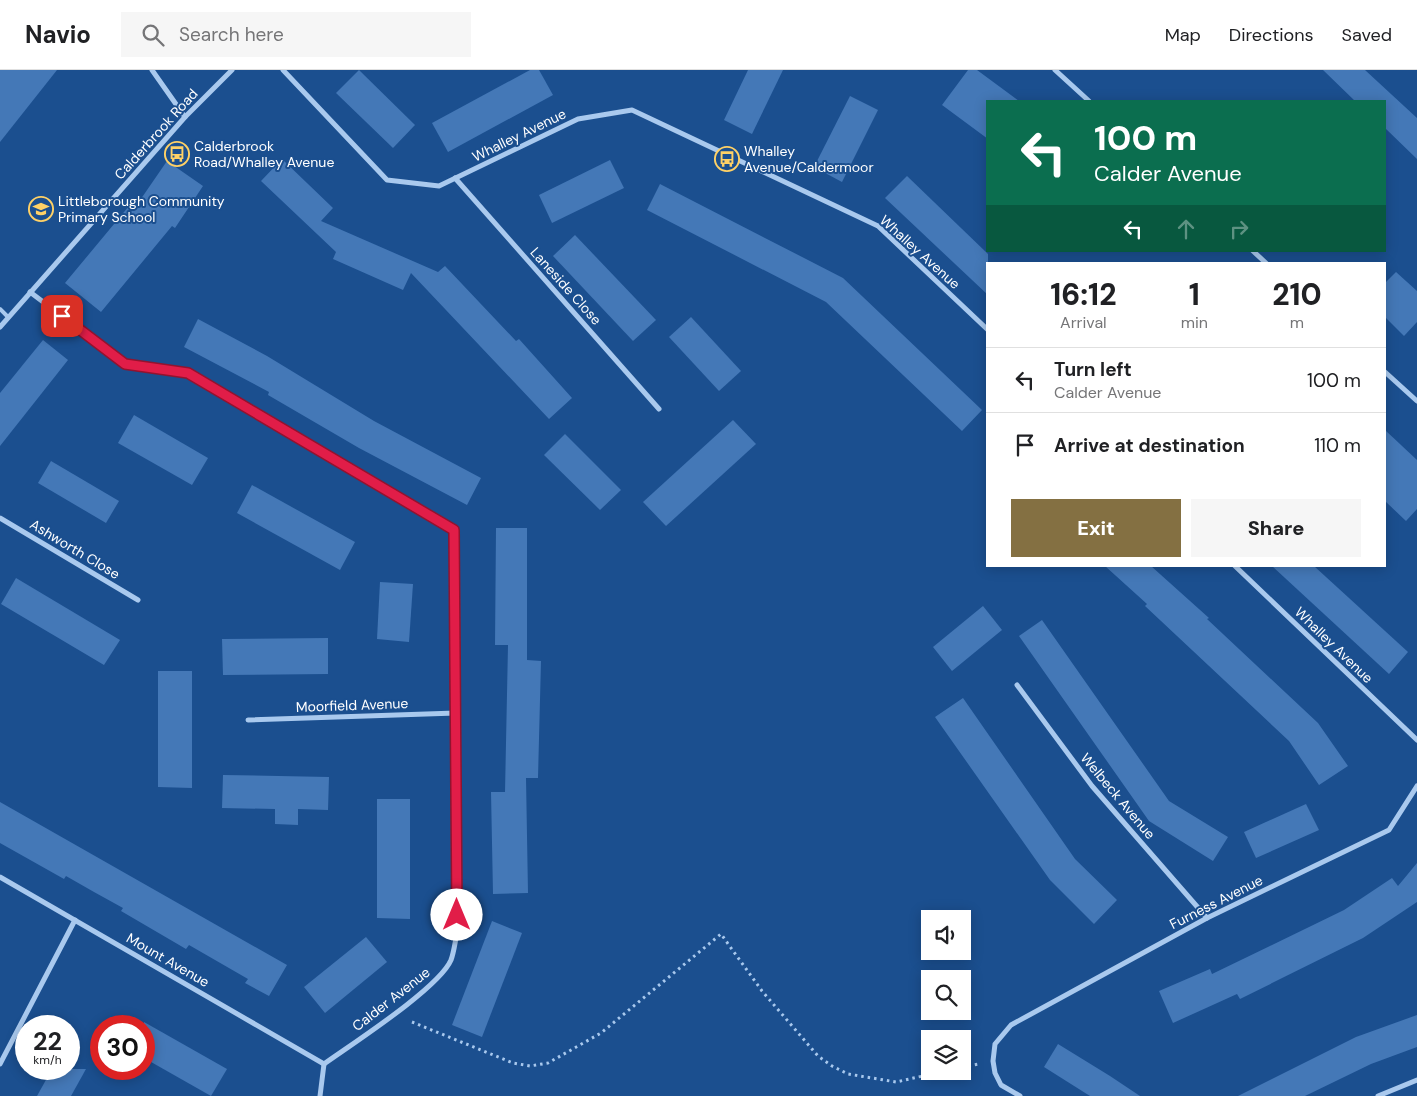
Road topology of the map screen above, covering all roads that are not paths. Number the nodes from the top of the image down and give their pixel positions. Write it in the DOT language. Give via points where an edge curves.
graph roads {
  1 [pos="152,70"];
  2 [pos="232,70"];
  3 [pos="283,70"];
  4 [pos="1055,70"];
  5 [pos="1088,100"];
  6 [pos="185,116"];
  7 [pos="455,178"];
  8 [pos="1254,252"];
  9 [pos="1265,262"];
  10 [pos="30,292"];
  11 [pos="0,308"];
  12 [pos="8,317"];
  13 [pos="0,327"];
  14 [pos="986,328"];
  15 [pos="1386,373"];
  16 [pos="1417,401"];
  17 [pos="660,409"];
  18 [pos="0,518"];
  19 [pos="1236,567"];
  20 [pos="138,600"];
  21 [pos="1017,686"];
  22 [pos="456,713"];
  23 [pos="248,720"];
  24 [pos="1417,740"];
  25 [pos="1417,786"];
  26 [pos="0,878"];
  27 [pos="1207,918"];
  28 [pos="75,920"];
  29 [pos="0,1064"];
  30 [pos="324,1064"];
  31 [pos="1417,1080"];
  32 [pos="320,1096"];
  33 [pos="1020,1096"];
  34 [pos="1378,1096"];
  1 -- 6 [label="street"];
  2 -- 6 [label="street, Calderbrook Road"];
  3 -- 7 [label="street, Whalley Avenue" via="387,180 439,186"];
  4 -- 5 [label="street"];
  6 -- 10 [label="street, Calderbrook Road"];
  7 -- 14 [label="street, Whalley Avenue" via="578,119 632,110 878,226"];
  7 -- 17 [label="street, Laneside Close"];
  8 -- 9 [label="street"];
  10 -- 12 [label="street, Calderbrook Road"];
  10 -- 22 [label="street, Calder Avenue" via="125,364 188,373 454,530"];
  11 -- 12 [label="lane"];
  12 -- 13 [label="street, Calderbrook Road"];
  15 -- 16 [label="street"];
  18 -- 20 [label="street, Ashworth Close"];
  19 -- 24 [label="street, Whalley Avenue"];
  21 -- 27 [label="street, Welbeck Avenue" via="1092,786"];
  22 -- 23 [label="street, Moorfield Avenue"];
  22 -- 30 [label="street, Calder Avenue" via="457,933 450,961 438,978"];
  25 -- 27 [label="street, Furness Avenue" via="1388,830"];
  26 -- 28 [label="street, Mount Avenue"];
  27 -- 33 [label="street, Furness Avenue" via="1011,1026 995,1044 993,1061 1001,1085"];
  28 -- 29 [label="street"];
  28 -- 30 [label="street, Mount Avenue"];
  30 -- 32 [label="street"];
  31 -- 34 [label="street"];
}
